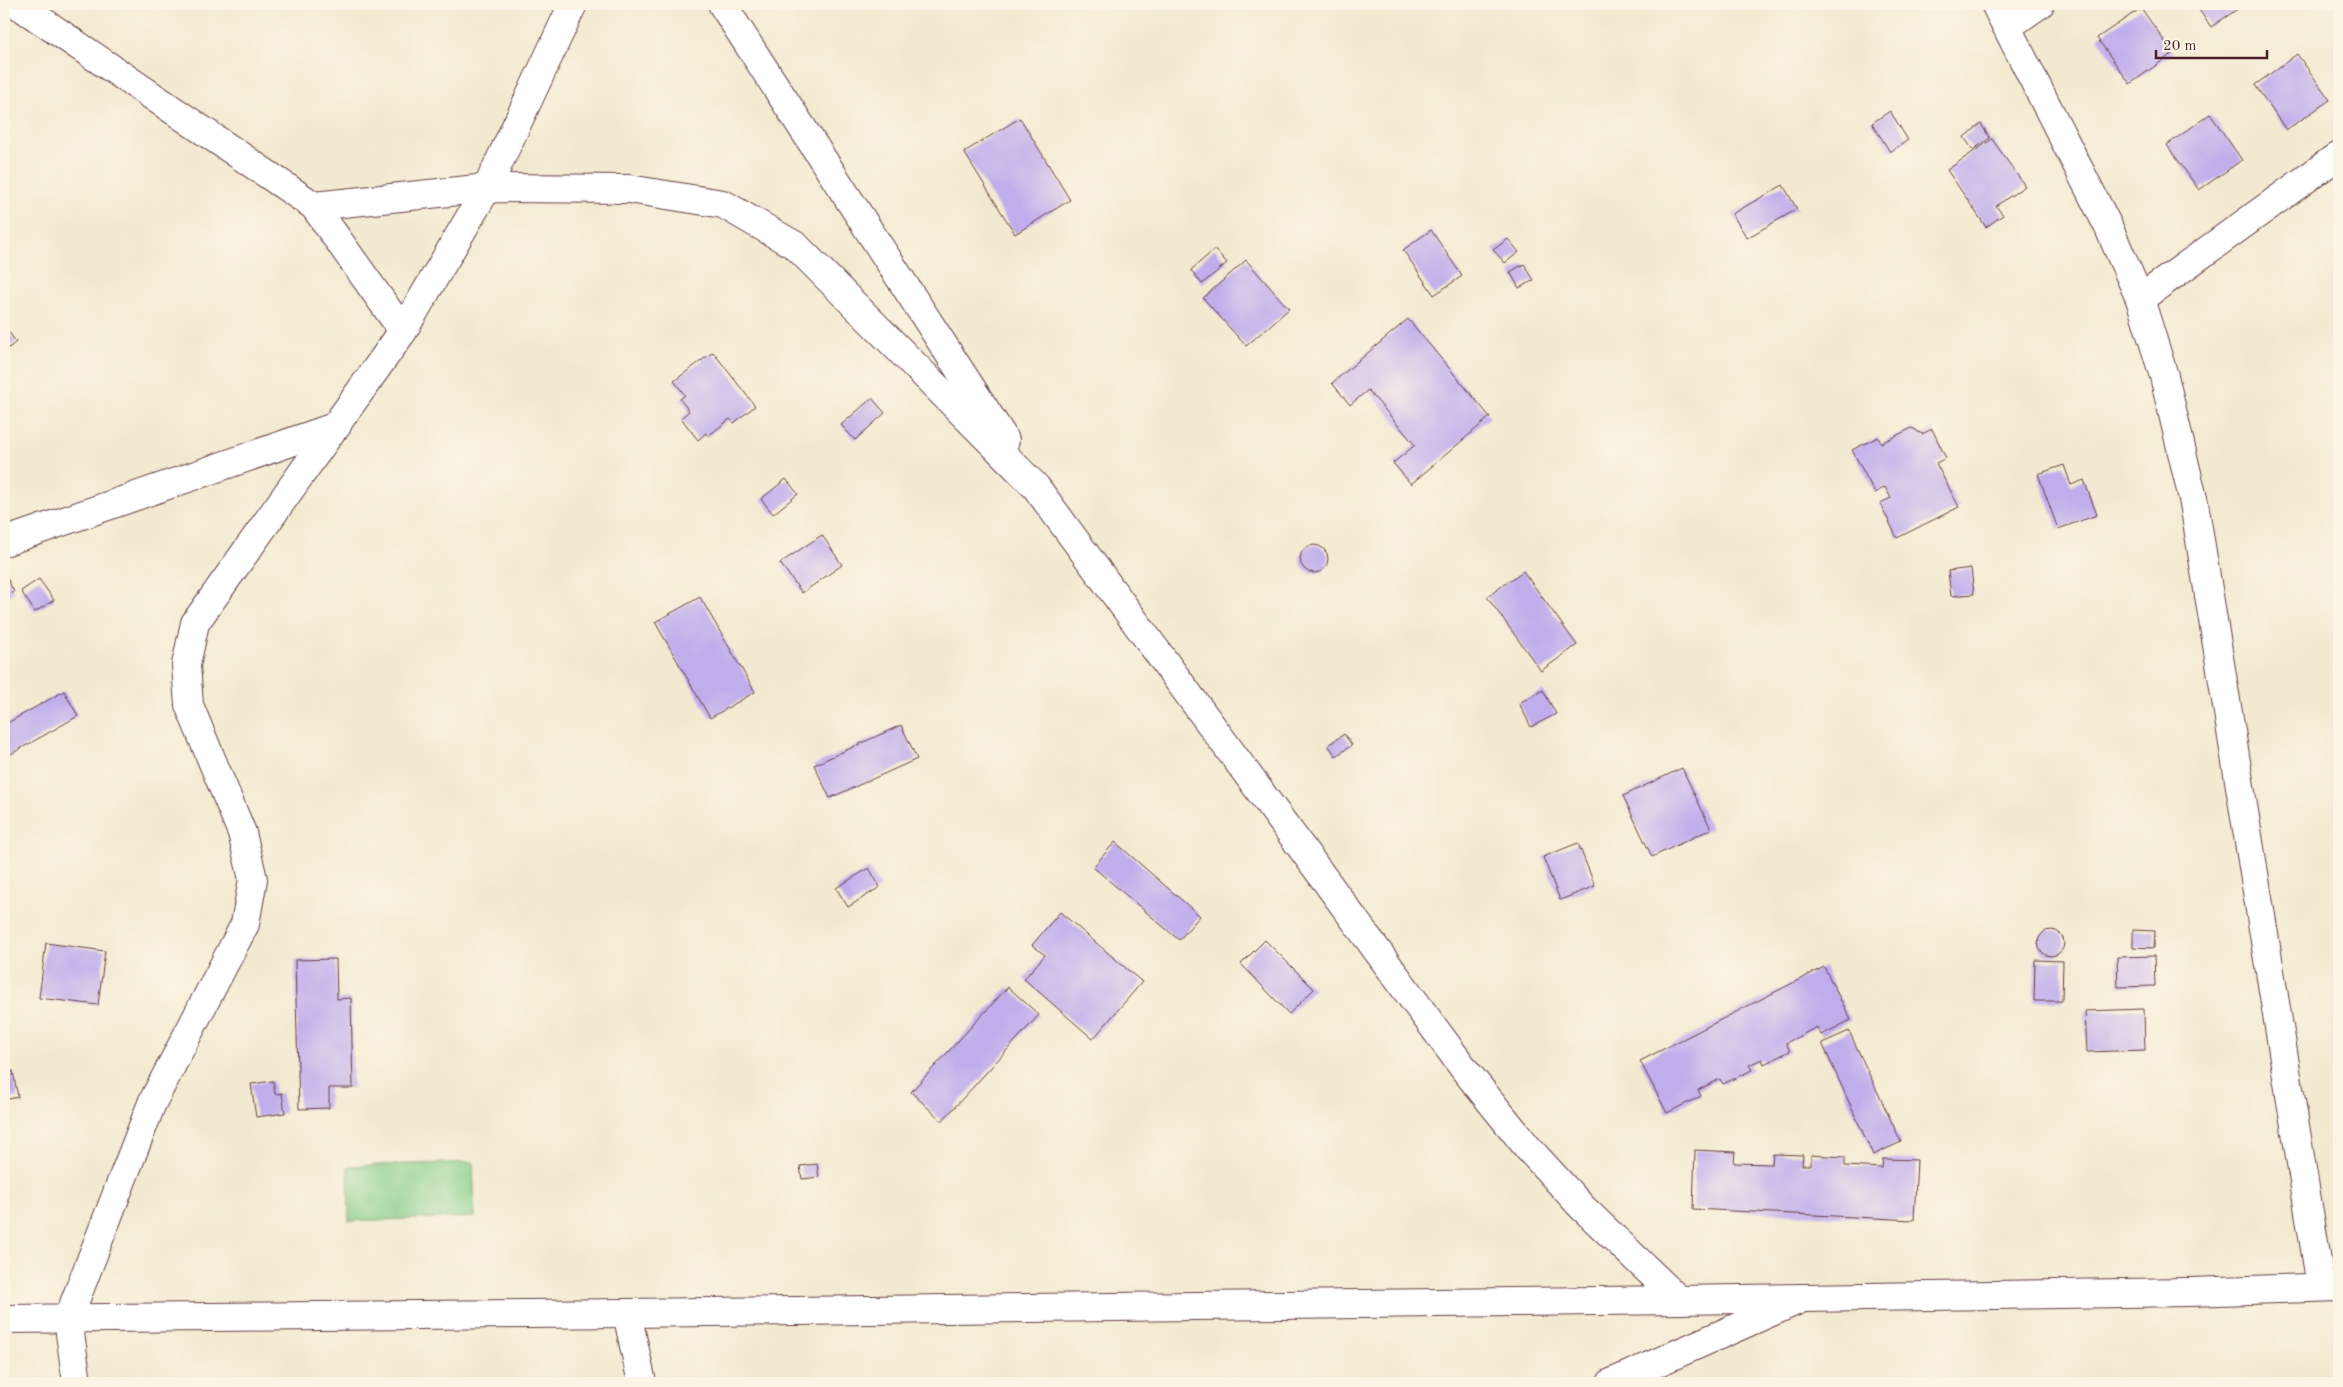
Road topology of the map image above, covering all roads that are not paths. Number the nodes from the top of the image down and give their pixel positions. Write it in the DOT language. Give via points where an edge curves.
graph roads {
  1 [pos="17,4"];
  2 [pos="573,4"];
  3 [pos="722,4"];
  4 [pos="2040,4"];
  5 [pos="2001,15"];
  6 [pos="2339,155"];
  7 [pos="487,188"];
  8 [pos="314,206"];
  9 [pos="2140,299"];
  10 [pos="403,331"];
  11 [pos="337,426"];
  12 [pos="1036,487"];
  13 [pos="4,542"];
  14 [pos="2330,1286"];
  15 [pos="1803,1298"];
  16 [pos="1679,1300"];
  17 [pos="627,1313"];
  18 [pos="4,1319"];
  19 [pos="68,1319"];
  20 [pos="77,1383"];
  21 [pos="642,1383"];
  22 [pos="1611,1383"];
  1 -- 8 [label="street"];
  2 -- 7 [label="street"];
  3 -- 12 [label="street"];
  4 -- 5 [label="street"];
  5 -- 9 [label="street" via="2108,226"];
  6 -- 9 [label="street"];
  7 -- 8 [label="street"];
  7 -- 10 [label="street"];
  7 -- 12 [label="street" via="630,189 723,204 796,246"];
  8 -- 10 [label="street"];
  9 -- 14 [label="street" via="2164,376 2194,503"];
  10 -- 11 [label="street"];
  11 -- 13 [label="street"];
  11 -- 19 [label="street" via="196,623 186,665 189,705 242,833 252,879 246,924 152,1103"];
  12 -- 16 [label="street" via="1465,1070 1528,1148 1582,1207"];
  14 -- 15 [label="street" via="2189,1292"];
  15 -- 16 [label="street"];
  15 -- 22 [label="street"];
  16 -- 17 [label="street"];
  17 -- 19 [label="street"];
  17 -- 21 [label="street"];
  18 -- 19 [label="street"];
  19 -- 20 [label="street"];
}
